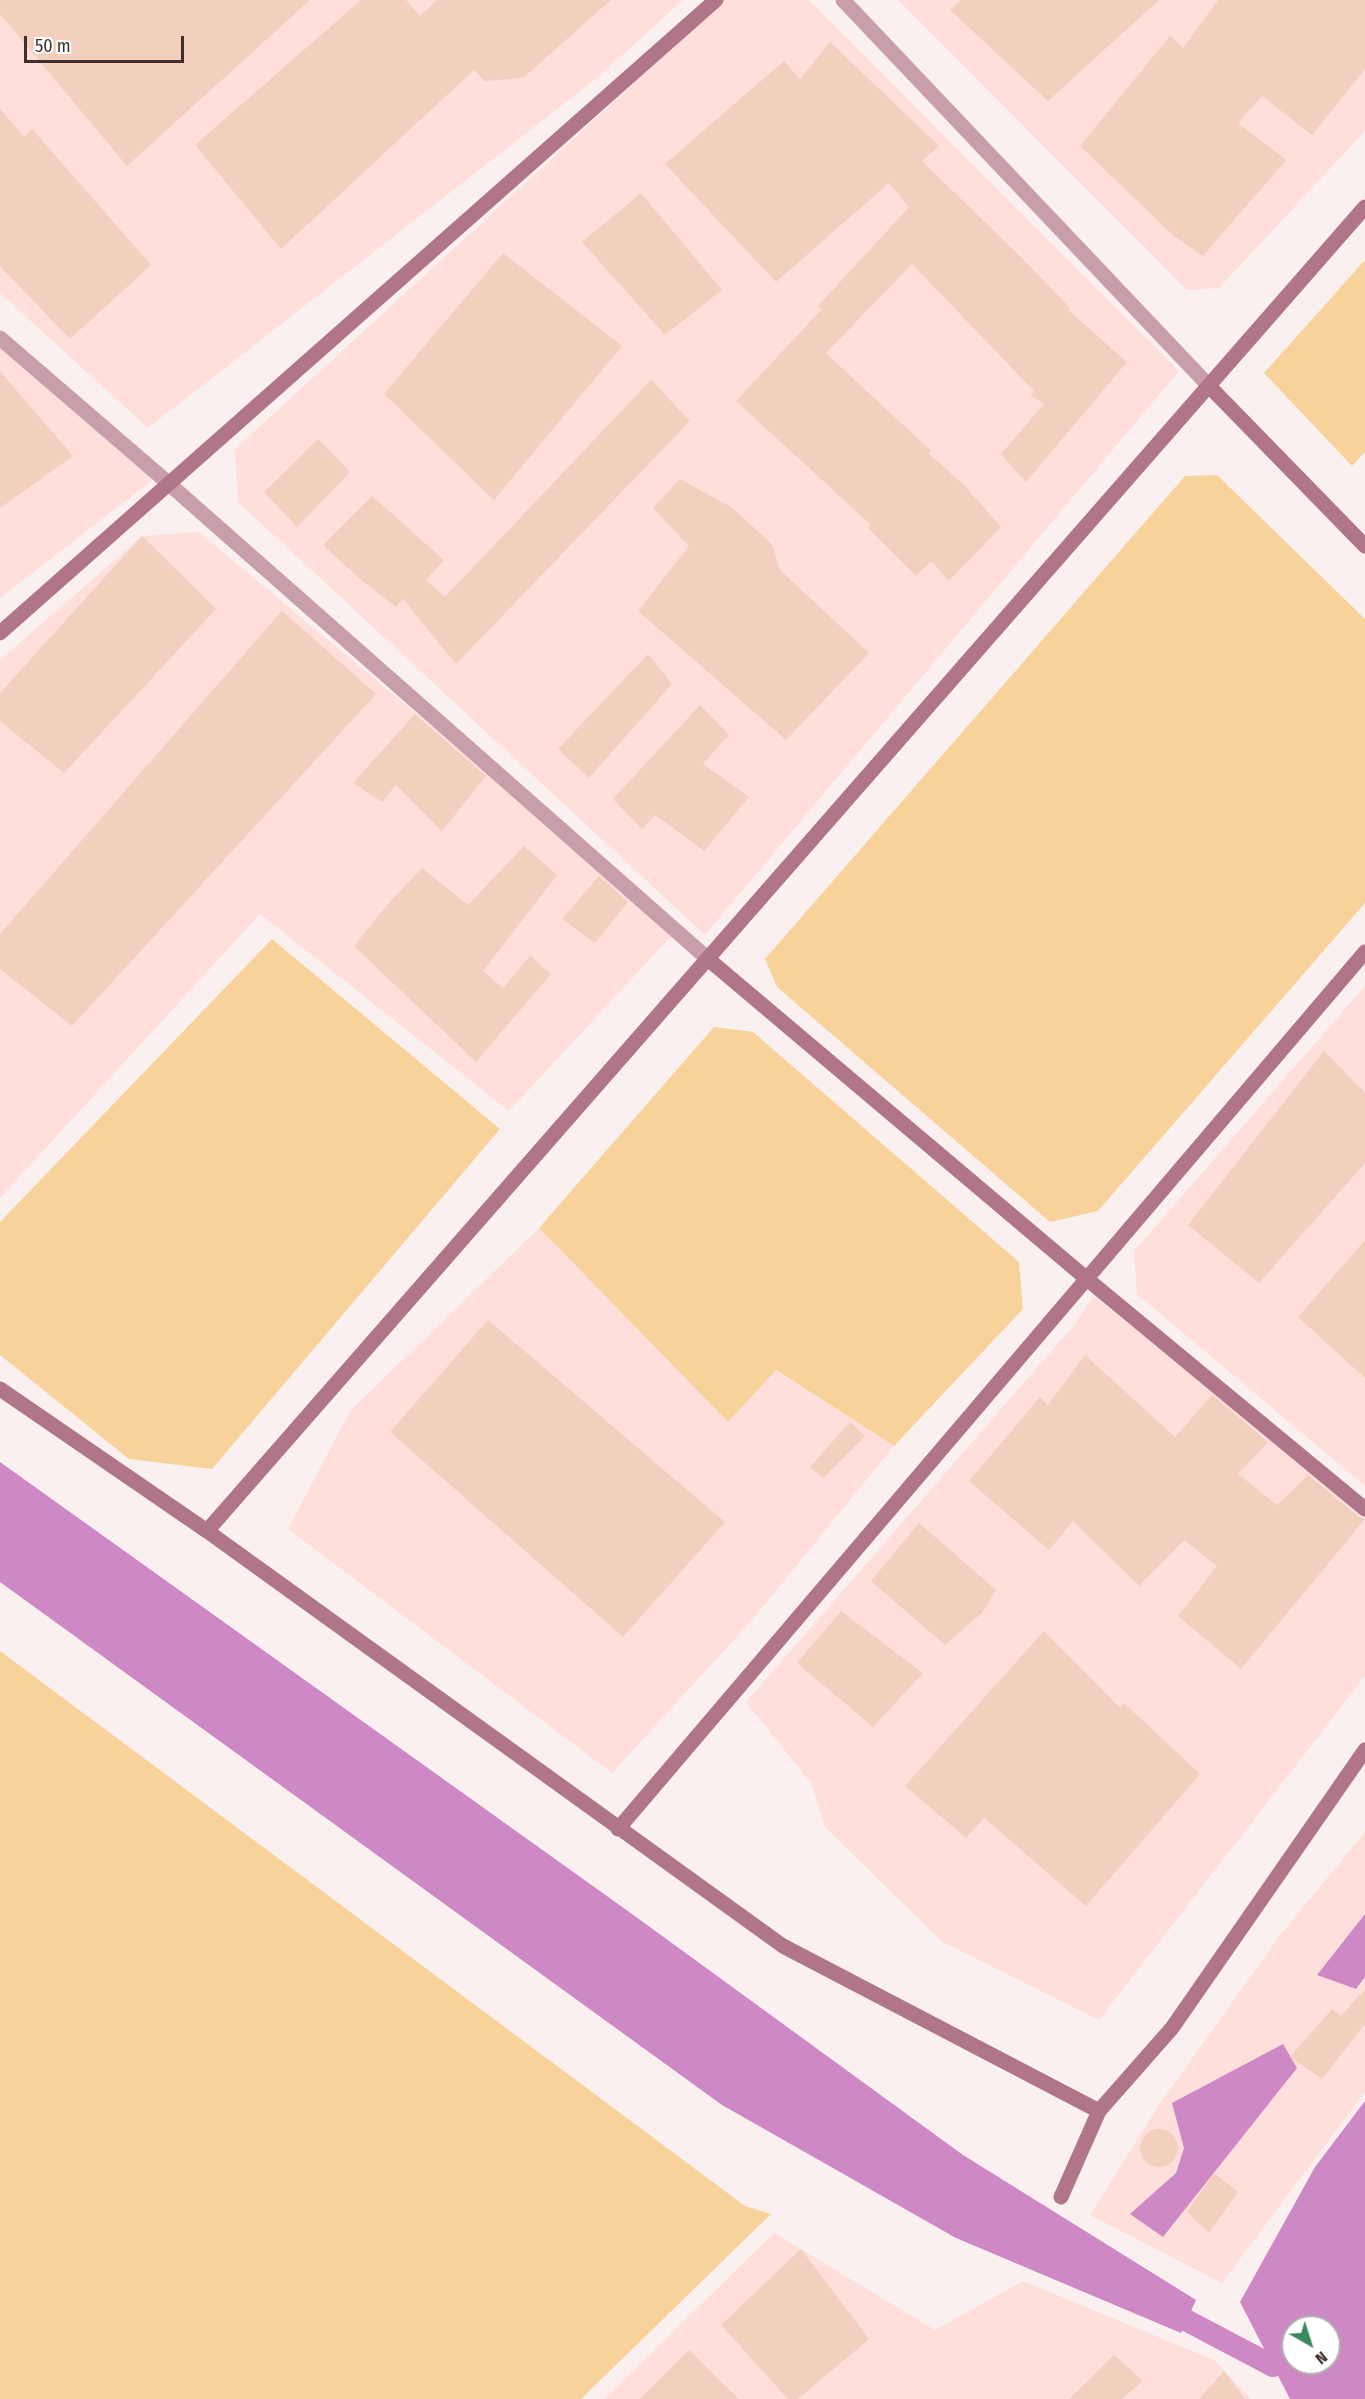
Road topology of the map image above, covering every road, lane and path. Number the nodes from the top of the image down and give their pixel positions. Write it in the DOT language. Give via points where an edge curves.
graph roads {
  1 [pos="716,0"];
  2 [pos="843,0"];
  3 [pos="1365,207"];
  4 [pos="0,338"];
  5 [pos="1209,386"];
  6 [pos="169,484"];
  7 [pos="1365,546"];
  8 [pos="0,633"];
  9 [pos="1365,952"];
  10 [pos="708,959"];
  11 [pos="1087,1279"];
  12 [pos="0,1389"];
  13 [pos="1365,1509"];
  14 [pos="207,1531"];
  15 [pos="1365,1750"];
  16 [pos="618,1828"];
  17 [pos="1099,2111"];
  18 [pos="1061,2197"];
  1 -- 6 [label="street"];
  2 -- 5 [label="street"];
  3 -- 5 [label="street"];
  4 -- 6 [label="street"];
  5 -- 7 [label="street"];
  5 -- 10 [label="street"];
  6 -- 8 [label="street"];
  6 -- 10 [label="street"];
  9 -- 11 [label="street"];
  10 -- 11 [label="street"];
  10 -- 14 [label="street"];
  11 -- 13 [label="street"];
  11 -- 16 [label="street"];
  12 -- 14 [label="street"];
  14 -- 16 [label="street"];
  15 -- 17 [label="street" via="1172,2028"];
  16 -- 17 [label="street" via="783,1946"];
  17 -- 18 [label="street"];
}
